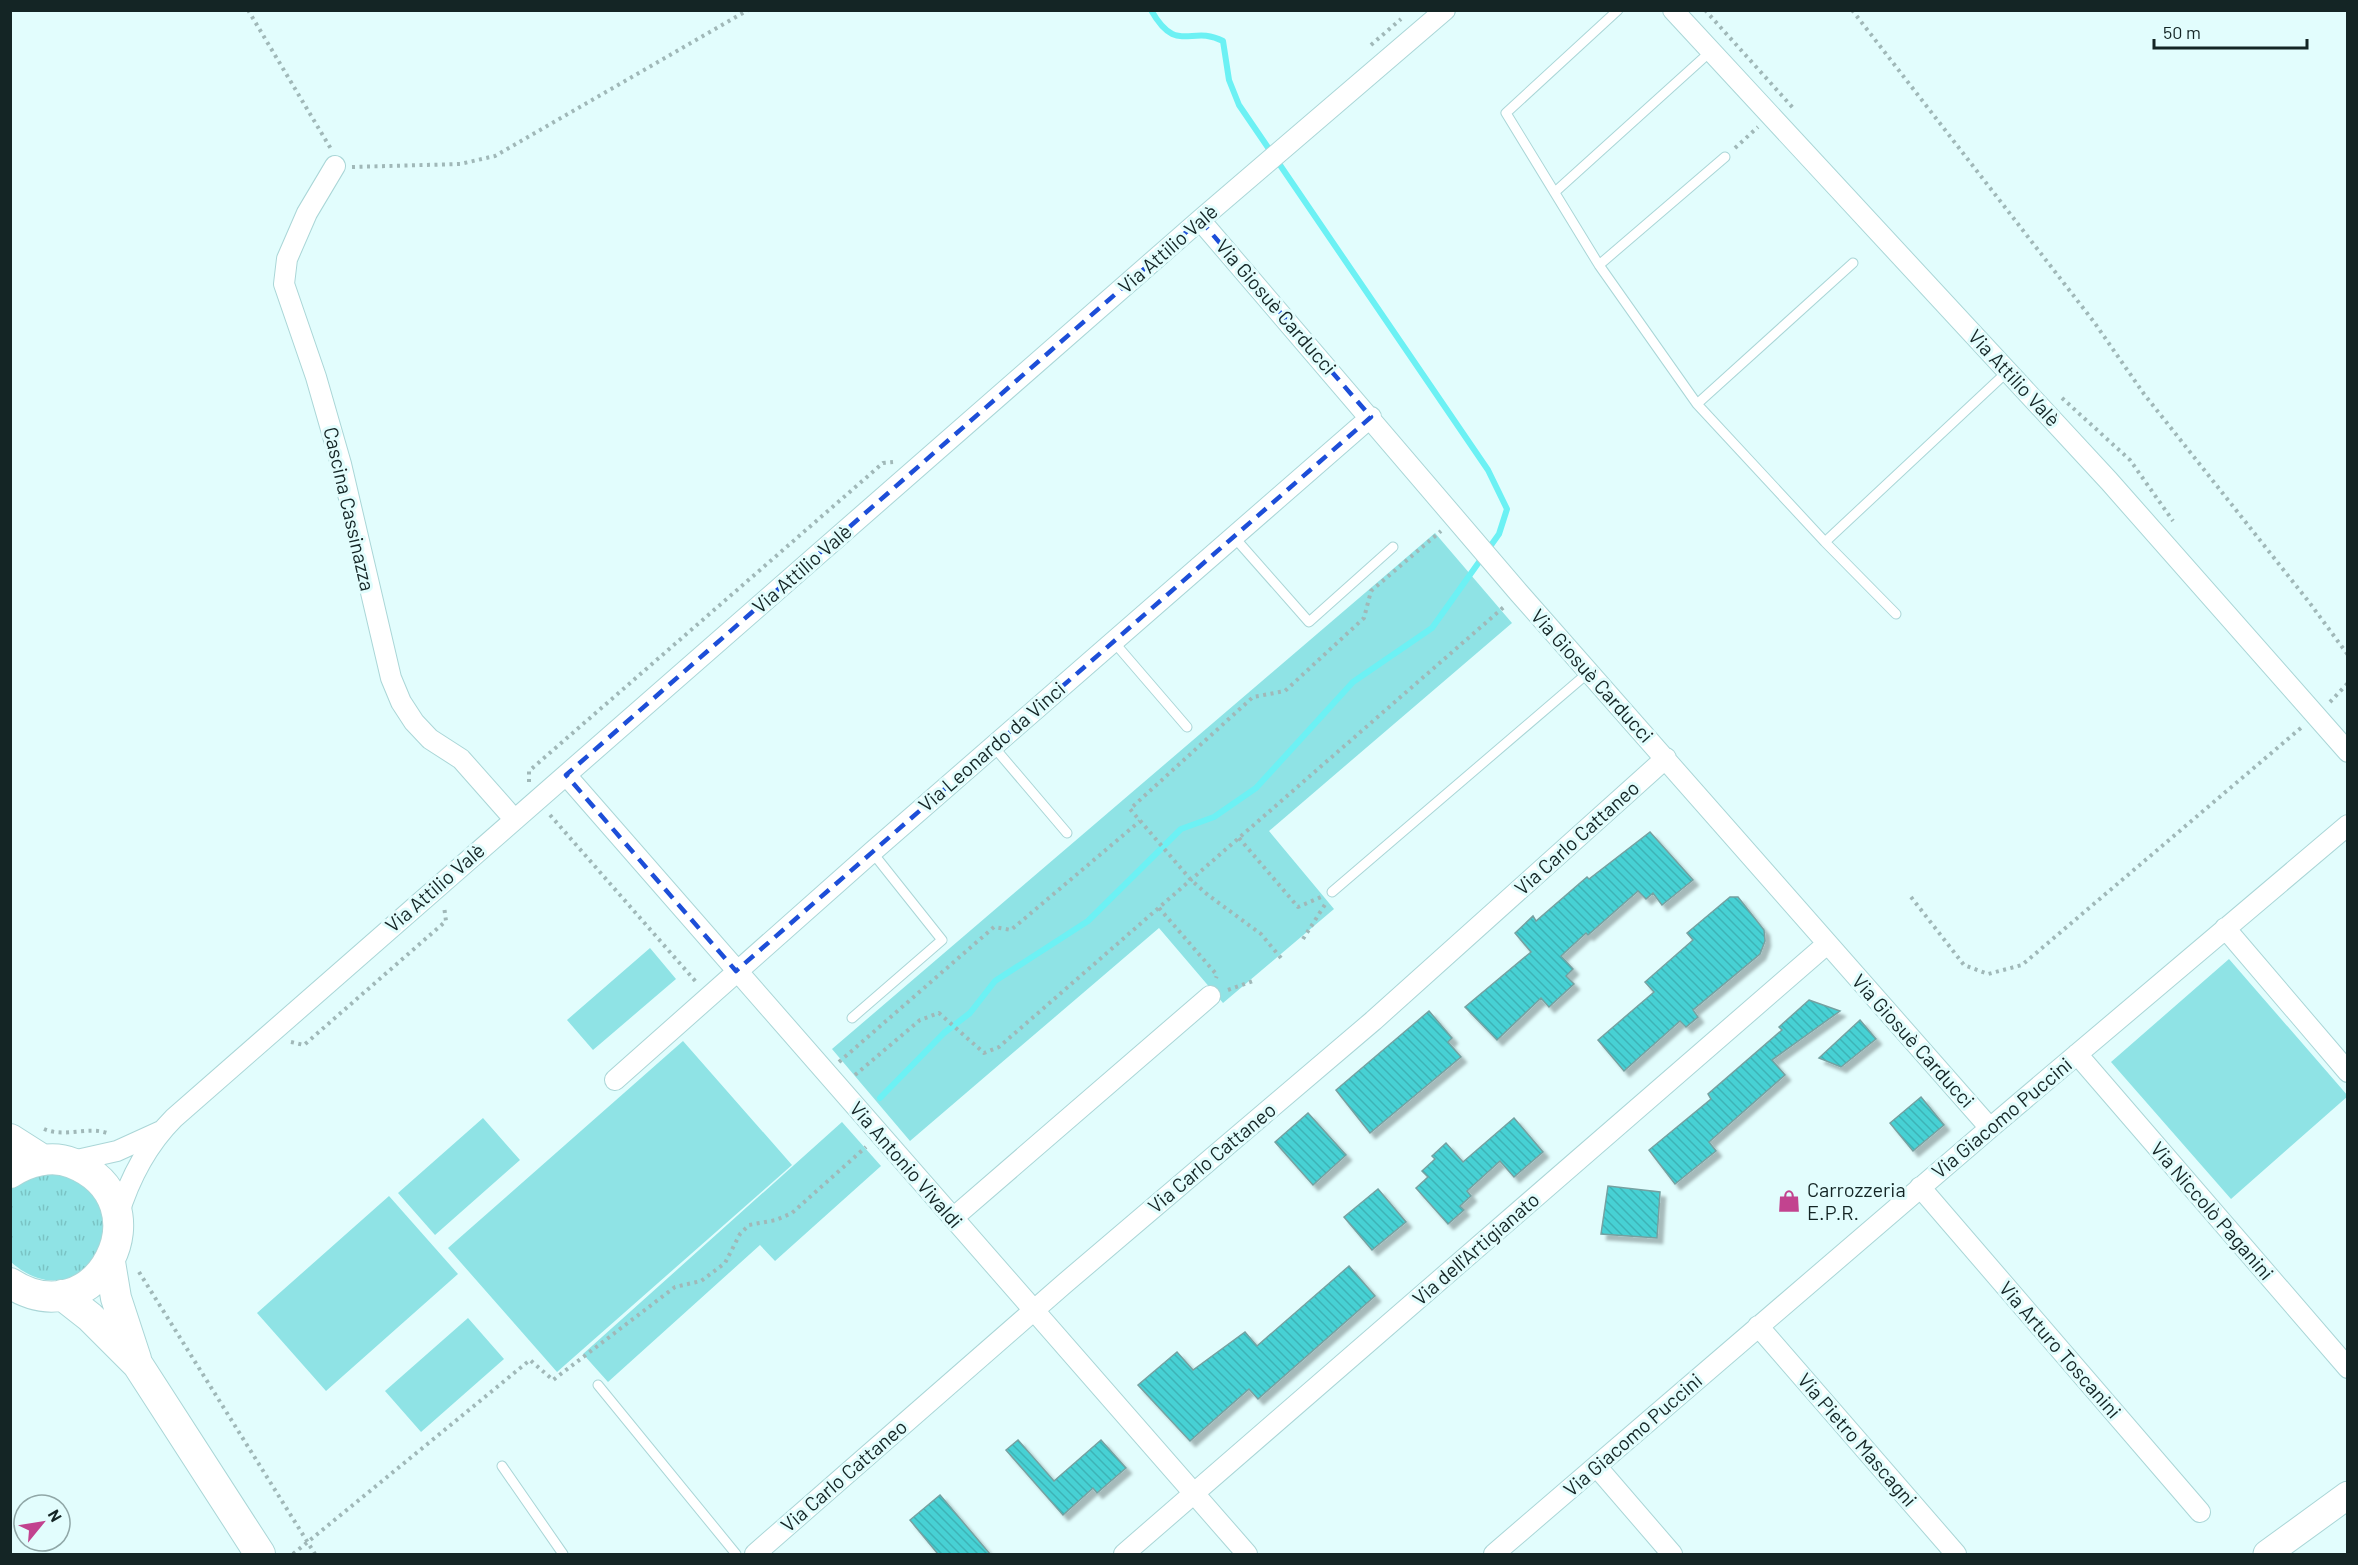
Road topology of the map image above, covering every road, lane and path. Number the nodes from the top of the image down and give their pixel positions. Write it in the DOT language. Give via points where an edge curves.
graph roads {
  1 [pos="248,10"];
  2 [pos="748,10"];
  3 [pos="1445,10"];
  4 [pos="1618,10"];
  5 [pos="1673,10"];
  6 [pos="1852,10"];
  7 [pos="1710,52"];
  8 [pos="1770,116"];
  9 [pos="1725,157"];
  10 [pos="335,166"];
  11 [pos="1555,192"];
  12 [pos="1200,220"];
  13 [pos="1853,263"];
  14 [pos="1599,265"];
  15 [pos="2008,371"];
  16 [pos="1697,404"];
  17 [pos="1371,417"];
  18 [pos="1456,519"];
  19 [pos="1234,537"];
  20 [pos="1825,542"];
  21 [pos="1393,547"];
  22 [pos="1519,593"];
  23 [pos="1896,614"];
  24 [pos="1113,641"];
  25 [pos="2348,655"];
  26 [pos="1589,672"];
  27 [pos="2348,683"];
  28 [pos="2324,708"];
  29 [pos="1187,727"];
  30 [pos="993,746"];
  31 [pos="2348,752"];
  32 [pos="1666,759"];
  33 [pos="566,775"];
  34 [pos="548,812"];
  35 [pos="514,819"];
  36 [pos="1140,821"];
  37 [pos="2348,825"];
  38 [pos="1067,833"];
  39 [pos="1239,838"];
  40 [pos="872,852"];
  41 [pos="1191,880"];
  42 [pos="1332,892"];
  43 [pos="1911,897"];
  44 [pos="1159,908"];
  45 [pos="2225,928"];
  46 [pos="1303,939"];
  47 [pos="1827,944"];
  48 [pos="1281,958"];
  49 [pos="736,972"];
  50 [pos="1253,981"];
  51 [pos="1210,996"];
  52 [pos="708,997"];
  53 [pos="852,1018"];
  54 [pos="2077,1054"];
  55 [pos="2348,1072"];
  56 [pos="826,1073"];
  57 [pos="615,1080"];
  58 [pos="839,1089"];
  59 [pos="1990,1128"];
  60 [pos="161,1131"];
  61 [pos="880,1135"];
  62 [pos="10,1139"];
  63 [pos="56,1161"];
  64 [pos="10,1173"];
  65 [pos="1920,1187"];
  66 [pos="118,1216"];
  67 [pos="953,1218"];
  68 [pos="122,1264"];
  69 [pos="10,1283"];
  70 [pos="62,1295"];
  71 [pos="1034,1311"];
  72 [pos="1758,1326"];
  73 [pos="138,1365"];
  74 [pos="2348,1368"];
  75 [pos="598,1385"];
  76 [pos="502,1466"];
  77 [pos="1597,1467"];
  78 [pos="1194,1494"];
  79 [pos="2348,1495"];
  80 [pos="2199,1512"];
  81 [pos="307,1543"];
  82 [pos="260,1554"];
  83 [pos="293,1554"];
  84 [pos="315,1554"];
  85 [pos="563,1554"];
  86 [pos="736,1554"];
  87 [pos="755,1554"];
  88 [pos="1124,1554"];
  89 [pos="1247,1554"];
  90 [pos="1494,1554"];
  91 [pos="1672,1554"];
  92 [pos="1956,1554"];
  93 [pos="2266,1554"];
  1 -- 10 [label="path" via="331,147"];
  2 -- 10 [label="path" via="495,156 460,164"];
  3 -- 12 [label="street, Via Attilio Valè"];
  4 -- 11 [label="lane" via="1506,113"];
  5 -- 7 [label="street, Via Attilio Valè"];
  6 -- 25 [label="path"];
  7 -- 8 [label="street, Via Attilio Valè"];
  7 -- 11 [label="lane"];
  8 -- 9 [label="path"];
  8 -- 15 [label="street, Via Attilio Valè"];
  9 -- 14 [label="lane"];
  10 -- 35 [label="street, Cascina Cassinazza" via="307,213 287,259 284,284 342,464 374,616 391,678 414,722 430,739 461,759"];
  11 -- 14 [label="lane"];
  12 -- 17 [label="street, Via Giosuè Carducci"];
  12 -- 33 [label="street, Via Attilio Valè"];
  13 -- 16 [label="lane"];
  14 -- 16 [label="lane"];
  15 -- 20 [label="lane"];
  15 -- 28 [label="street, Via Attilio Valè"];
  16 -- 20 [label="lane"];
  17 -- 18 [label="street, Via Giosuè Carducci"];
  17 -- 19 [label="street, Via Leonardo da Vinci"];
  18 -- 22 [label="street, Via Giosuè Carducci"];
  18 -- 36 [label="path" via="1371,591 1364,618 1285,691 1253,697 1130,809"];
  19 -- 21 [label="lane" via="1309,622"];
  19 -- 24 [label="street, Via Leonardo da Vinci"];
  20 -- 23 [label="lane"];
  22 -- 26 [label="street, Via Giosuè Carducci"];
  22 -- 39 [label="path"];
  24 -- 29 [label="lane"];
  24 -- 30 [label="street, Via Leonardo da Vinci"];
  26 -- 32 [label="street, Via Giosuè Carducci"];
  26 -- 42 [label="lane"];
  27 -- 28 [label="path"];
  28 -- 31 [label="street, Via Attilio Valè"];
  28 -- 43 [label="path" via="2022,965 1988,974 1964,965"];
  30 -- 38 [label="lane"];
  30 -- 40 [label="street, Via Leonardo da Vinci"];
  32 -- 47 [label="street, Via Giosuè Carducci"];
  32 -- 71 [label="street, Via Carlo Cattaneo" via="1373,1021"];
  33 -- 35 [label="street, Via Attilio Valè"];
  33 -- 49 [label="street, Via Antonio Vivaldi"];
  34 -- 52 [label="path"];
  35 -- 60 [label="street, Via Attilio Valè"];
  36 -- 41 [label="path"];
  36 -- 56 [label="path" via="1011,930 994,927"];
  37 -- 45 [label="street, Via Giacomo Puccini"];
  39 -- 41 [label="path"];
  39 -- 42 [label="path" via="1298,907"];
  40 -- 49 [label="street, Via Leonardo da Vinci"];
  40 -- 53 [label="lane" via="942,940"];
  41 -- 44 [label="path"];
  41 -- 48 [label="path" via="1261,934"];
  42 -- 46 [label="path"];
  44 -- 51 [label="path" via="1216,975"];
  44 -- 58 [label="path" via="999,1047 984,1053 939,1014 920,1020"];
  45 -- 54 [label="street, Via Giacomo Puccini"];
  45 -- 55 [label="street"];
  47 -- 59 [label="street, Via Giosuè Carducci"];
  47 -- 78 [label="street, Via dell'Artigianato"];
  49 -- 52 [label="street, Via Leonardo da Vinci"];
  49 -- 56 [label="street, Via Antonio Vivaldi"];
  50 -- 51 [label="path"];
  51 -- 67 [label="street"];
  52 -- 57 [label="street, Via Leonardo da Vinci"];
  54 -- 59 [label="street, Via Giacomo Puccini"];
  54 -- 74 [label="street, Via Niccolò Paganini"];
  56 -- 58 [label="street, Via Antonio Vivaldi"];
  58 -- 61 [label="street, Via Antonio Vivaldi"];
  59 -- 65 [label="street, Via Giacomo Puccini"];
  60 -- 63 [label="street, Via Attilio Valè" via="117,1151"];
  60 -- 66 [label="street, Via Attilio Valè" via="131,1178"];
  61 -- 67 [label="street, Via Antonio Vivaldi"];
  61 -- 81 [label="path" via="792,1212 776,1220 749,1225 724,1263 701,1281 675,1287 554,1380 530,1360"];
  62 -- 63 [label="main road"];
  63 -- 64 [label="main road" via="29,1163"];
  63 -- 66 [label="main road" via="82,1167 102,1184"];
  65 -- 72 [label="street, Via Giacomo Puccini"];
  65 -- 80 [label="street, Via Arturo Toscanini"];
  66 -- 68 [label="main road" via="117,1245"];
  67 -- 71 [label="street, Via Antonio Vivaldi"];
  68 -- 70 [label="main road" via="90,1284"];
  68 -- 73 [label="main road" via="117,1298"];
  68 -- 81 [label="path" via="150,1294"];
  69 -- 70 [label="main road" via="32,1294"];
  70 -- 73 [label="main road"];
  71 -- 78 [label="street, Via Antonio Vivaldi"];
  71 -- 87 [label="street, Via Carlo Cattaneo"];
  72 -- 77 [label="street, Via Giacomo Puccini"];
  72 -- 92 [label="street, Via Pietro Mascagni"];
  73 -- 82 [label="main road"];
  75 -- 86 [label="lane"];
  76 -- 85 [label="lane"];
  77 -- 90 [label="street, Via Giacomo Puccini"];
  77 -- 91 [label="street"];
  78 -- 88 [label="street, Via dell'Artigianato"];
  78 -- 89 [label="street, Via Antonio Vivaldi"];
  79 -- 93 [label="street"];
  81 -- 83 [label="path"];
  81 -- 84 [label="path"];
}
